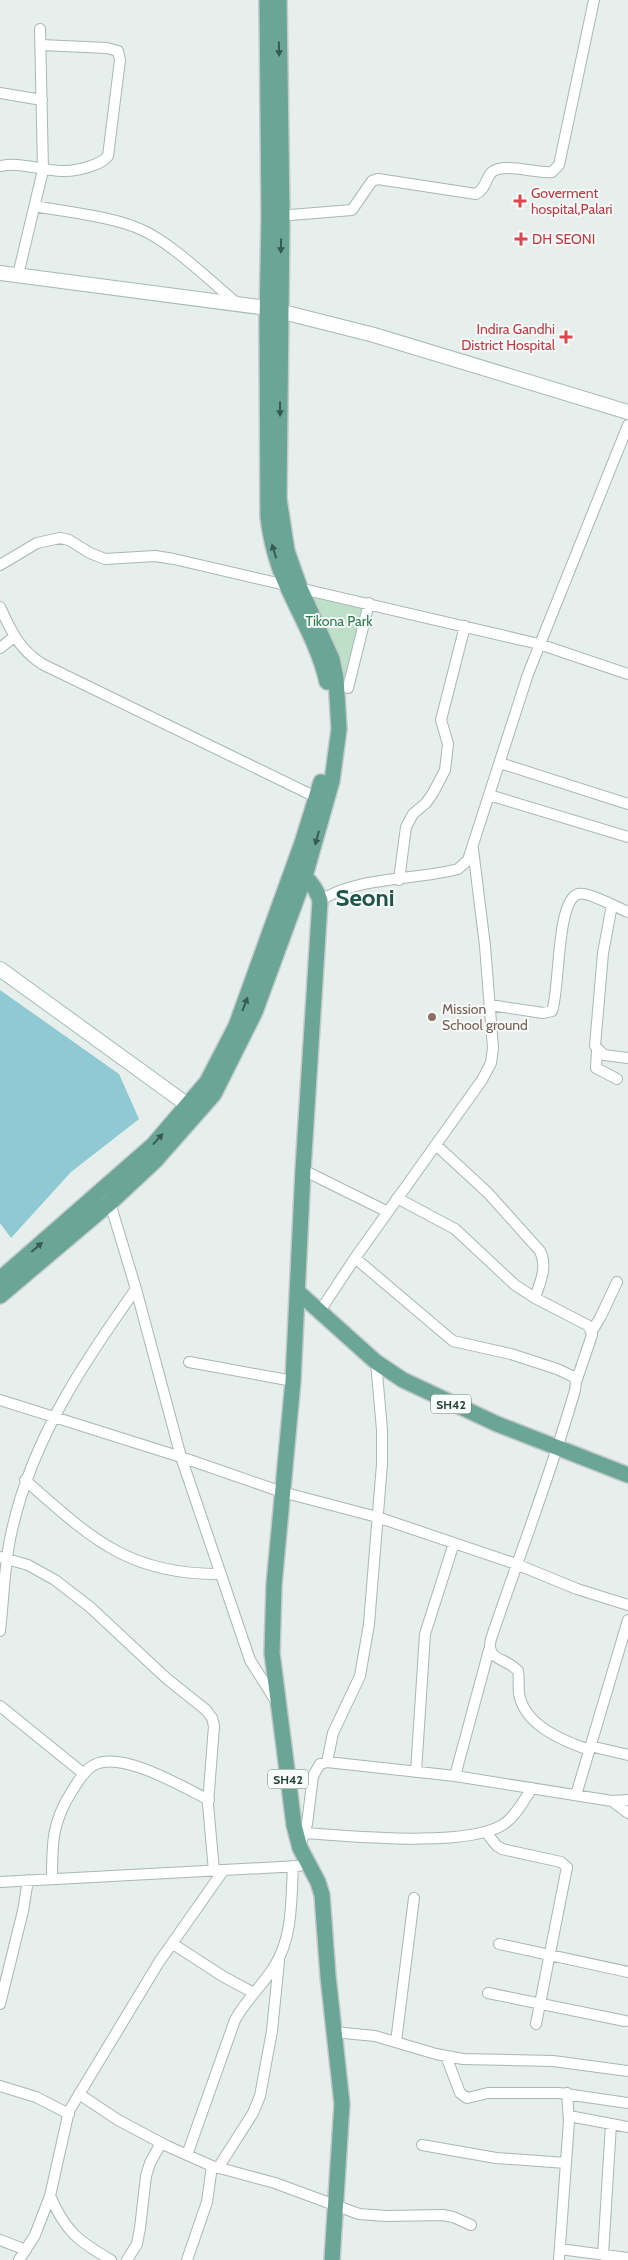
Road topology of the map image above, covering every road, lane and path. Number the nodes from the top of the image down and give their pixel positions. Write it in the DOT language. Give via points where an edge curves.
graph roads {
  1 [pos="267,0"];
  2 [pos="279,0"];
  3 [pos="594,0"];
  4 [pos="40,28"];
  5 [pos="41,45"];
  6 [pos="0,93"];
  7 [pos="42,100"];
  8 [pos="0,166"];
  9 [pos="43,170"];
  10 [pos="35,206"];
  11 [pos="275,216"];
  12 [pos="0,272"];
  13 [pos="18,275"];
  14 [pos="238,304"];
  15 [pos="274,309"];
  16 [pos="628,412"];
  17 [pos="628,424"];
  18 [pos="0,565"];
  19 [pos="293,586"];
  20 [pos="369,603"];
  21 [pos="0,607"];
  22 [pos="465,626"];
  23 [pos="14,637"];
  24 [pos="539,644"];
  25 [pos="0,648"];
  26 [pos="628,674"];
  27 [pos="348,688"];
  28 [pos="500,763"];
  29 [pos="489,795"];
  30 [pos="321,800"];
  31 [pos="628,804"];
  32 [pos="628,837"];
  33 [pos="473,846"];
  34 [pos="300,872"];
  35 [pos="399,880"];
  36 [pos="320,901"];
  37 [pos="612,905"];
  38 [pos="628,912"];
  39 [pos="0,969"];
  40 [pos="490,1005"];
  41 [pos="597,1050"];
  42 [pos="628,1058"];
  43 [pos="617,1079"];
  44 [pos="194,1110"];
  45 [pos="436,1145"];
  46 [pos="302,1170"];
  47 [pos="397,1198"];
  48 [pos="110,1203"];
  49 [pos="388,1212"];
  50 [pos="354,1258"];
  51 [pos="0,1279"];
  52 [pos="617,1282"];
  53 [pos="136,1289"];
  54 [pos="298,1292"];
  55 [pos="0,1296"];
  56 [pos="535,1298"];
  57 [pos="320,1311"];
  58 [pos="592,1331"];
  59 [pos="189,1362"];
  60 [pos="376,1362"];
  61 [pos="293,1381"];
  62 [pos="576,1382"];
  63 [pos="0,1400"];
  64 [pos="53,1416"];
  65 [pos="558,1448"];
  66 [pos="181,1457"];
  67 [pos="628,1476"];
  68 [pos="25,1480"];
  69 [pos="282,1492"];
  70 [pos="377,1517"];
  71 [pos="454,1543"];
  72 [pos="4,1558"];
  73 [pos="516,1564"];
  74 [pos="221,1574"];
  75 [pos="628,1605"];
  76 [pos="628,1620"];
  77 [pos="0,1631"];
  78 [pos="489,1650"];
  79 [pos="277,1704"];
  80 [pos="0,1706"];
  81 [pos="590,1748"];
  82 [pos="628,1755"];
  83 [pos="327,1762"];
  84 [pos="416,1772"];
  85 [pos="84,1774"];
  86 [pos="455,1776"];
  87 [pos="532,1788"];
  88 [pos="576,1795"];
  89 [pos="209,1800"];
  90 [pos="628,1800"];
  91 [pos="612,1801"];
  92 [pos="628,1813"];
  93 [pos="486,1832"];
  94 [pos="305,1833"];
  95 [pos="300,1848"];
  96 [pos="293,1866"];
  97 [pos="310,1866"];
  98 [pos="219,1871"];
  99 [pos="52,1879"];
  100 [pos="28,1880"];
  101 [pos="0,1882"];
  102 [pos="414,1898"];
  103 [pos="173,1944"];
  104 [pos="499,1944"];
  105 [pos="550,1954"];
  106 [pos="279,1958"];
  107 [pos="628,1972"];
  108 [pos="254,1993"];
  109 [pos="488,1993"];
  110 [pos="0,2004"];
  111 [pos="540,2004"];
  112 [pos="625,2021"];
  113 [pos="536,2024"];
  114 [pos="334,2032"];
  115 [pos="396,2042"];
  116 [pos="446,2056"];
  117 [pos="628,2071"];
  118 [pos="0,2086"];
  119 [pos="567,2093"];
  120 [pos="79,2094"];
  121 [pos="628,2103"];
  122 [pos="69,2114"];
  123 [pos="569,2116"];
  124 [pos="611,2124"];
  125 [pos="628,2127"];
  126 [pos="161,2143"];
  127 [pos="422,2145"];
  128 [pos="187,2155"];
  129 [pos="566,2163"];
  130 [pos="215,2167"];
  131 [pos="50,2196"];
  132 [pos="336,2204"];
  133 [pos="471,2225"];
  134 [pos="0,2240"];
  135 [pos="560,2249"];
  136 [pos="603,2255"];
  137 [pos="24,2256"];
  138 [pos="628,2258"];
  139 [pos="111,2260"];
  140 [pos="127,2260"];
  141 [pos="187,2260"];
  142 [pos="332,2260"];
  143 [pos="559,2260"];
  1 -- 11 [label="main road"];
  2 -- 11 [label="main road, one-way"];
  3 -- 11 [label="street" via="556,169 549,172 497,170 482,191 476,194 378,179 372,181 352,210"];
  4 -- 5 [label="street"];
  5 -- 7 [label="street"];
  5 -- 9 [label="street" via="107,48 120,55 108,156 100,163 73,171"];
  6 -- 7 [label="street"];
  7 -- 9 [label="street"];
  8 -- 9 [label="street" via="11,164"];
  9 -- 10 [label="street"];
  10 -- 13 [label="street"];
  10 -- 14 [label="street" via="139,228 168,246"];
  11 -- 15 [label="main road"];
  12 -- 13 [label="street"];
  13 -- 14 [label="street"];
  14 -- 15 [label="street"];
  15 -- 16 [label="street" via="374,335"];
  15 -- 19 [label="main road" via="268,517 272,542"];
  17 -- 24 [label="street"];
  18 -- 19 [label="street" via="37,543 60,538 105,559 155,556"];
  19 -- 20 [label="street"];
  19 -- 30 [label="main road" via="330,692 329,743"];
  20 -- 22 [label="street"];
  20 -- 27 [label="street"];
  21 -- 23 [label="street"];
  22 -- 24 [label="street"];
  22 -- 35 [label="street" via="441,720 448,744 445,770 434,793 413,814 406,827"];
  23 -- 25 [label="street"];
  23 -- 30 [label="street" via="28,655 42,664"];
  24 -- 26 [label="street"];
  24 -- 28 [label="street"];
  28 -- 29 [label="street"];
  28 -- 31 [label="street"];
  29 -- 32 [label="street"];
  29 -- 33 [label="street"];
  30 -- 34 [label="main road"];
  33 -- 35 [label="street" via="468,860 458,869"];
  33 -- 40 [label="street"];
  34 -- 36 [label="main road" via="318,891"];
  34 -- 44 [label="main road" via="243,1038 214,1094"];
  35 -- 36 [label="street" via="343,889"];
  36 -- 46 [label="main road"];
  37 -- 38 [label="street"];
  37 -- 40 [label="street" via="584,894 578,894 570,902 564,920 552,1012"];
  37 -- 41 [label="street" via="595,1029"];
  39 -- 44 [label="street"];
  40 -- 45 [label="street" via="491,1063"];
  41 -- 42 [label="street" via="604,1055"];
  41 -- 43 [label="street" via="596,1068"];
  44 -- 48 [label="main road" via="155,1161"];
  51 -- 44 [label="main road, one-way"];
  45 -- 47 [label="street"];
  45 -- 56 [label="street" via="488,1192 540,1251 544,1270"];
  46 -- 49 [label="street"];
  46 -- 54 [label="main road"];
  47 -- 49 [label="street"];
  47 -- 56 [label="street" via="456,1229 515,1285"];
  48 -- 53 [label="street"];
  48 -- 55 [label="main road"];
  49 -- 50 [label="street"];
  50 -- 57 [label="street"];
  50 -- 62 [label="street" via="444,1336 557,1369 574,1377"];
  52 -- 58 [label="street"];
  53 -- 64 [label="street" via="98,1342"];
  53 -- 66 [label="street"];
  54 -- 57 [label="main road, SH42"];
  54 -- 61 [label="main road, SH42"];
  56 -- 58 [label="street" via="582,1322"];
  57 -- 60 [label="main road, SH42"];
  58 -- 62 [label="street"];
  59 -- 61 [label="street"];
  60 -- 65 [label="main road, SH42" via="446,1402"];
  60 -- 70 [label="street" via="382,1430"];
  61 -- 69 [label="main road, SH42"];
  62 -- 65 [label="street"];
  63 -- 64 [label="street"];
  64 -- 66 [label="street"];
  64 -- 68 [label="street"];
  65 -- 67 [label="main road, SH42"];
  65 -- 73 [label="street"];
  66 -- 69 [label="street"];
  66 -- 74 [label="street"];
  68 -- 72 [label="street"];
  68 -- 74 [label="street" via="81,1529 117,1552 147,1565 178,1573"];
  69 -- 70 [label="street"];
  69 -- 79 [label="main road, SH42" via="272,1653"];
  70 -- 71 [label="street"];
  70 -- 83 [label="street" via="365,1656 354,1693 333,1732"];
  71 -- 73 [label="street"];
  71 -- 84 [label="street" via="425,1634"];
  72 -- 77 [label="street"];
  72 -- 89 [label="street" via="28,1565 55,1580 206,1710 214,1726"];
  73 -- 75 [label="street" via="577,1589"];
  73 -- 78 [label="street"];
  74 -- 79 [label="street" via="250,1660"];
  76 -- 81 [label="street"];
  78 -- 81 [label="street" via="518,1671 519,1698 539,1724 563,1741"];
  78 -- 86 [label="street"];
  79 -- 95 [label="main road, SH42"];
  80 -- 85 [label="street"];
  81 -- 82 [label="street"];
  81 -- 88 [label="street"];
  83 -- 84 [label="street"];
  83 -- 94 [label="street" via="320,1764 313,1776"];
  84 -- 86 [label="street"];
  85 -- 89 [label="street" via="97,1763 125,1763"];
  85 -- 99 [label="street" via="56,1821"];
  86 -- 87 [label="street"];
  87 -- 88 [label="street"];
  87 -- 93 [label="street" via="510,1820"];
  88 -- 91 [label="street"];
  89 -- 98 [label="street"];
  90 -- 91 [label="street"];
  91 -- 92 [label="street"];
  93 -- 94 [label="street" via="417,1838"];
  93 -- 105 [label="street" via="502,1849 561,1862 567,1867"];
  94 -- 95 [label="street"];
  95 -- 97 [label="main road, SH42"];
  96 -- 97 [label="street"];
  96 -- 98 [label="street"];
  96 -- 106 [label="street" via="290,1923"];
  97 -- 114 [label="main road, SH42" via="318,1882 325,1912"];
  98 -- 99 [label="street"];
  98 -- 103 [label="street"];
  99 -- 100 [label="street"];
  100 -- 101 [label="street"];
  100 -- 110 [label="street"];
  102 -- 115 [label="street"];
  103 -- 108 [label="street"];
  103 -- 120 [label="street"];
  104 -- 105 [label="street"];
  105 -- 107 [label="street"];
  105 -- 111 [label="street"];
  106 -- 108 [label="street"];
  106 -- 130 [label="street" via="272,2031 260,2096 253,2113"];
  108 -- 128 [label="street" via="236,2020"];
  109 -- 111 [label="street"];
  111 -- 112 [label="street"];
  111 -- 113 [label="street"];
  114 -- 115 [label="street"];
  114 -- 132 [label="main road, SH42" via="342,2104"];
  115 -- 116 [label="street"];
  116 -- 117 [label="street" via="553,2061"];
  116 -- 119 [label="street" via="460,2093 467,2098 488,2093"];
  118 -- 122 [label="street" via="36,2097"];
  119 -- 121 [label="street"];
  119 -- 123 [label="street"];
  120 -- 122 [label="street"];
  120 -- 126 [label="street"];
  122 -- 131 [label="street"];
  123 -- 124 [label="street"];
  123 -- 129 [label="street"];
  124 -- 125 [label="street"];
  124 -- 136 [label="street"];
  126 -- 128 [label="street"];
  126 -- 140 [label="street" via="148,2170 137,2244"];
  127 -- 129 [label="street" via="496,2158"];
  128 -- 130 [label="street"];
  129 -- 135 [label="street"];
  130 -- 132 [label="street"];
  130 -- 141 [label="street"];
  131 -- 137 [label="street"];
  131 -- 139 [label="street" via="60,2218 73,2235"];
  132 -- 133 [label="street" via="360,2214 444,2215"];
  132 -- 142 [label="main road, SH42"];
  134 -- 137 [label="street"];
  135 -- 136 [label="street"];
  135 -- 143 [label="street"];
  136 -- 138 [label="street"];
}
